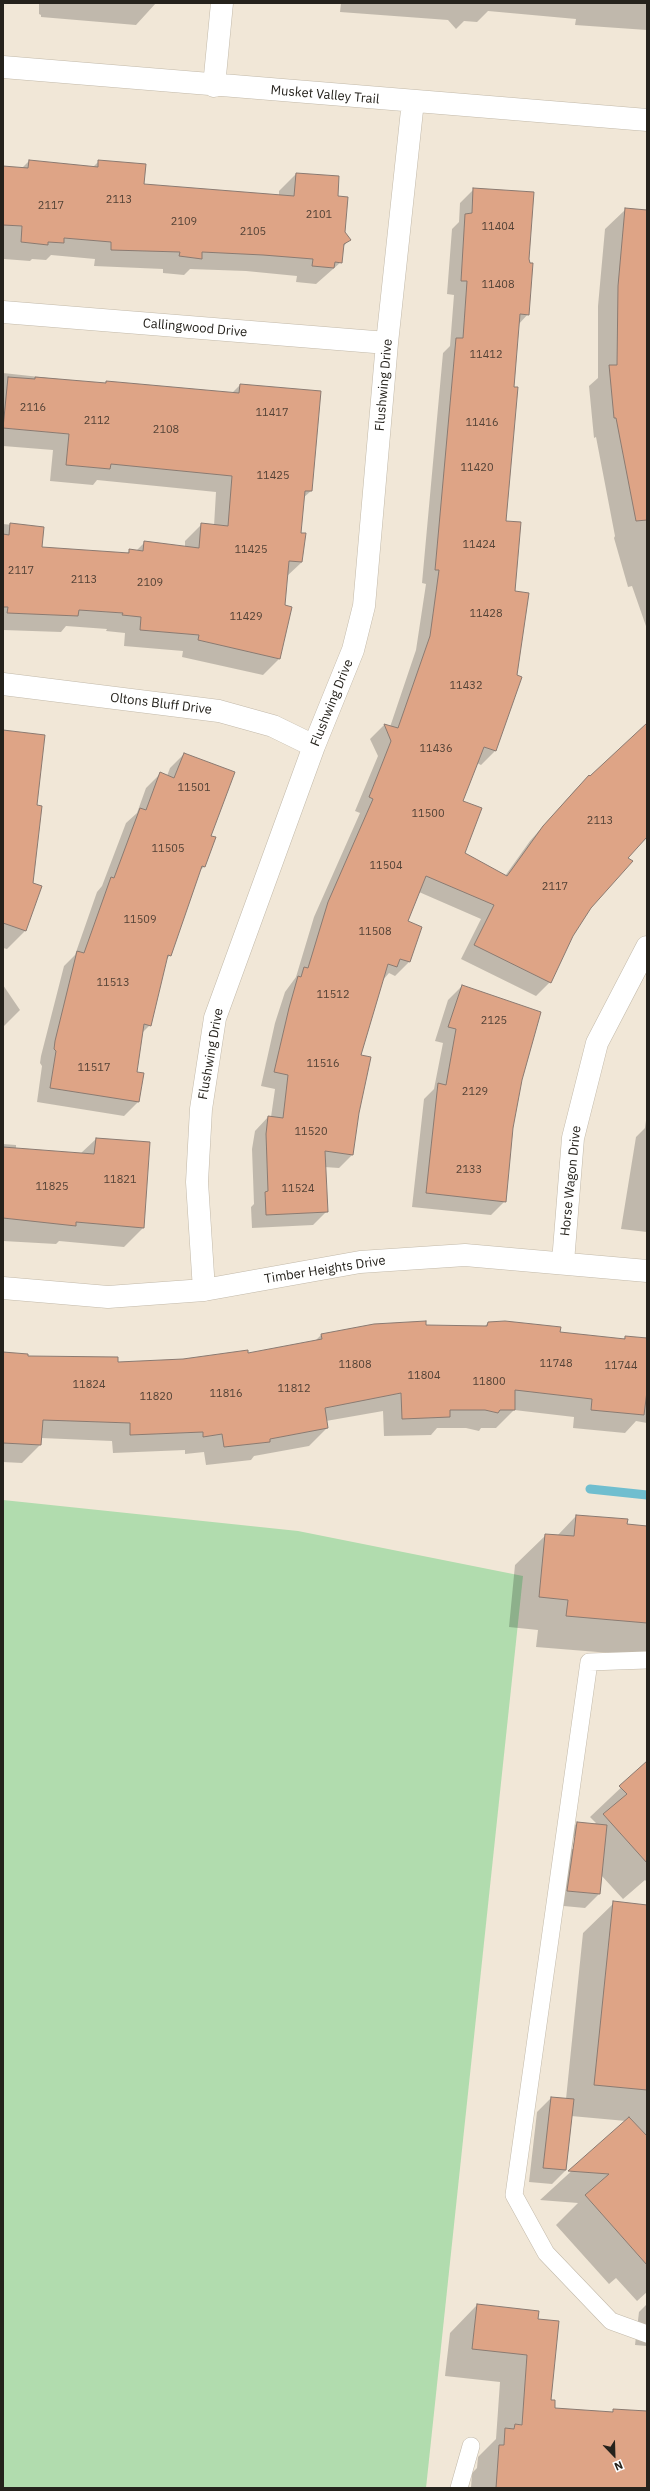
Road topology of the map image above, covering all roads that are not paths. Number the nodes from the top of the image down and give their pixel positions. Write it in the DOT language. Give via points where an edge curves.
graph roads {
  1 [pos="222,3"];
  2 [pos="3,67"];
  3 [pos="214,86"];
  4 [pos="412,102"];
  5 [pos="647,120"];
  6 [pos="3,312"];
  7 [pos="387,344"];
  8 [pos="3,684"];
  9 [pos="314,746"];
  10 [pos="647,947"];
  11 [pos="563,1262"];
  12 [pos="647,1271"];
  13 [pos="3,1288"];
  14 [pos="204,1290"];
  15 [pos="647,1660"];
  16 [pos="647,2334"];
  17 [pos="471,2446"];
  18 [pos="459,2488"];
  1 -- 3 [label="street"];
  2 -- 3 [label="street, Musket Valley Trail"];
  3 -- 4 [label="street, Musket Valley Trail"];
  4 -- 5 [label="street, Musket Valley Trail"];
  4 -- 7 [label="street, Flushwing Drive"];
  6 -- 7 [label="street, Callingwood Drive"];
  7 -- 9 [label="street, Flushwing Drive" via="364,606 353,650"];
  8 -- 9 [label="street, Oltons Bluff Drive" via="218,711 273,726"];
  9 -- 14 [label="street, Flushwing Drive" via="215,1018 202,1109 197,1182"];
  10 -- 11 [label="street, Horse Wagon Drive" via="597,1043 573,1138"];
  11 -- 12 [label="street, Timber Heights Drive"];
  11 -- 14 [label="street, Timber Heights Drive" via="465,1255 360,1262"];
  13 -- 14 [label="street, Timber Heights Drive" via="108,1297"];
  15 -- 16 [label="lane" via="589,1662 514,2195 546,2253 562,2270 611,2321"];
  17 -- 18 [label="lane"];
}
